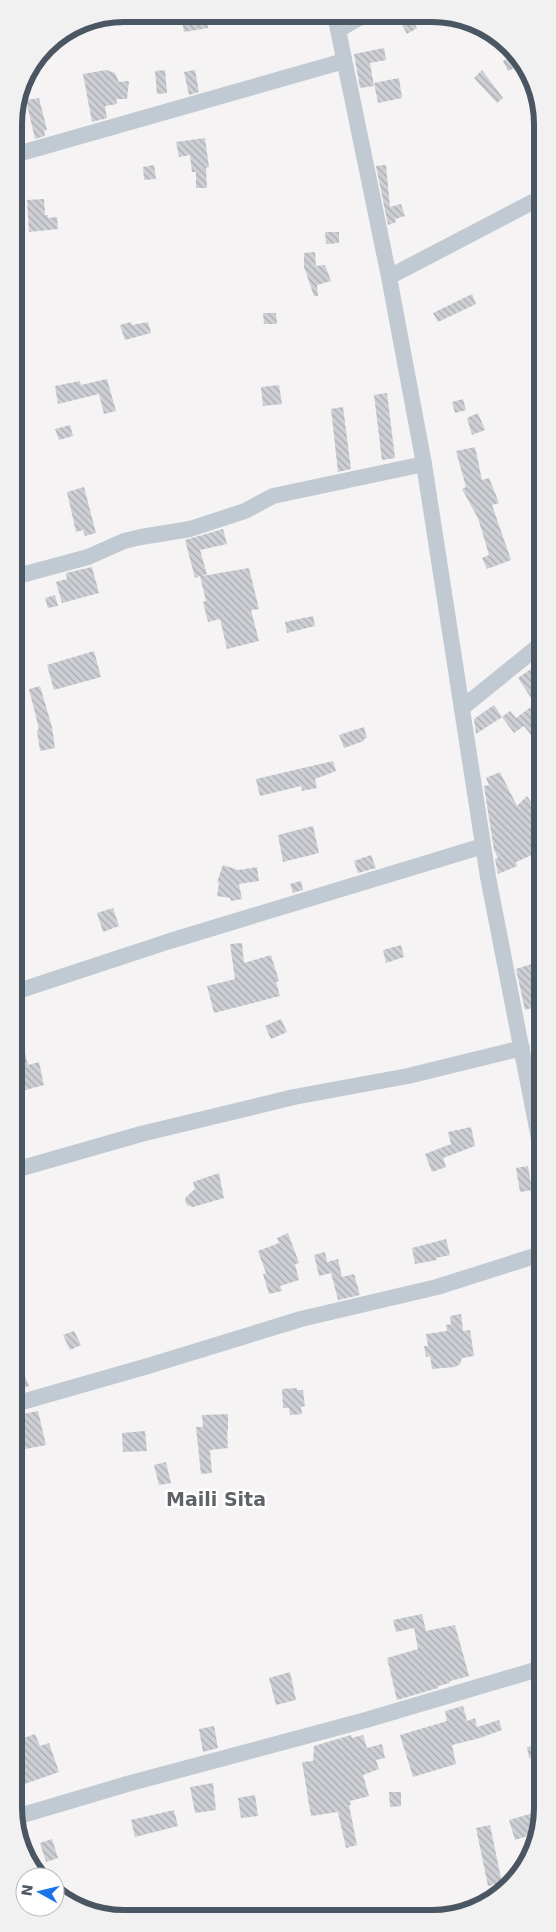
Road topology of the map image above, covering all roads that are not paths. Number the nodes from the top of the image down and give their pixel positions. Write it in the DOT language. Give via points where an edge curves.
graph roads {
  1 [pos="336,23"];
  2 [pos="344,60"];
  3 [pos="23,152"];
  4 [pos="534,201"];
  5 [pos="388,277"];
  6 [pos="424,464"];
  7 [pos="23,575"];
  8 [pos="534,650"];
  9 [pos="462,708"];
  10 [pos="483,846"];
  11 [pos="22,990"];
  12 [pos="522,1048"];
  13 [pos="533,1109"];
  14 [pos="22,1168"];
  15 [pos="533,1257"];
  16 [pos="22,1402"];
  17 [pos="533,1671"];
  18 [pos="23,1816"];
  1 -- 2 [label="street"];
  2 -- 3 [label="street"];
  2 -- 5 [label="street"];
  4 -- 5 [label="street"];
  5 -- 6 [label="street"];
  6 -- 7 [label="street" via="272,496 245,511 190,529 141,536 88,557"];
  6 -- 9 [label="street"];
  8 -- 9 [label="street"];
  9 -- 10 [label="street"];
  10 -- 11 [label="street"];
  10 -- 12 [label="street"];
  12 -- 13 [label="street"];
  12 -- 14 [label="street" via="408,1076 284,1099 141,1134"];
  15 -- 16 [label="street" via="437,1288 301,1319"];
  17 -- 18 [label="street"];
}
